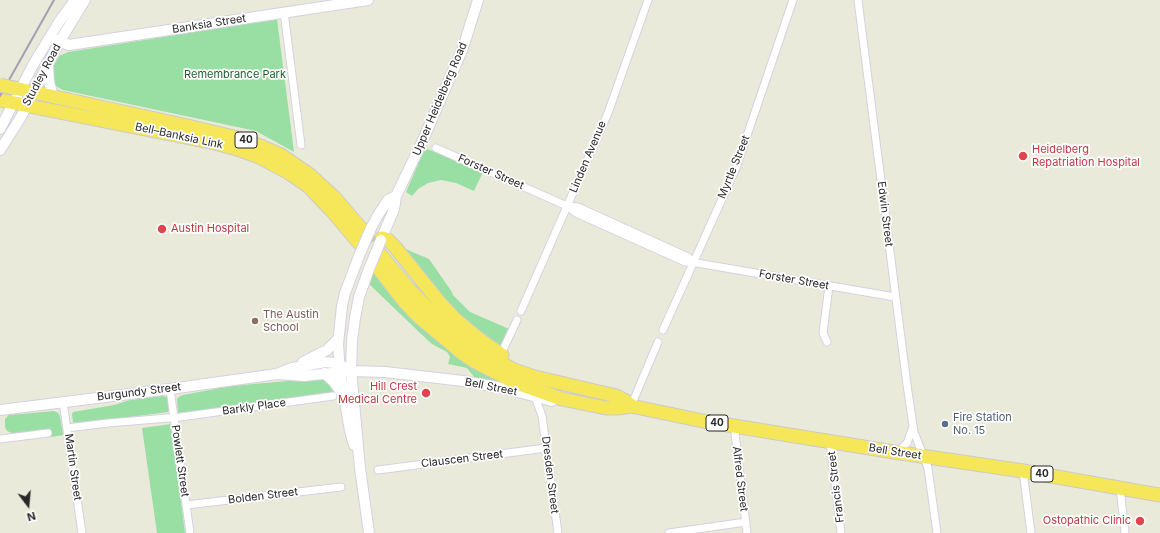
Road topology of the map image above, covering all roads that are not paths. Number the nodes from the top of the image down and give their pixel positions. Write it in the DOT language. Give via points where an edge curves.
graph roads {
  1 [pos="75,0"];
  2 [pos="85,0"];
  3 [pos="367,0"];
  4 [pos="478,0"];
  5 [pos="648,0"];
  6 [pos="793,0"];
  7 [pos="858,0"];
  8 [pos="284,12"];
  9 [pos="56,39"];
  10 [pos="48,66"];
  11 [pos="0,85"];
  12 [pos="22,90"];
  13 [pos="53,96"];
  14 [pos="14,102"];
  15 [pos="2,136"];
  16 [pos="300,145"];
  17 [pos="436,148"];
  18 [pos="0,150"];
  19 [pos="396,196"];
  20 [pos="567,206"];
  21 [pos="392,214"];
  22 [pos="378,215"];
  23 [pos="380,238"];
  24 [pos="364,240"];
  25 [pos="693,262"];
  26 [pos="375,263"];
  27 [pos="829,286"];
  28 [pos="895,298"];
  29 [pos="521,311"];
  30 [pos="517,320"];
  31 [pos="663,330"];
  32 [pos="338,339"];
  33 [pos="658,342"];
  34 [pos="827,342"];
  35 [pos="501,354"];
  36 [pos="292,368"];
  37 [pos="340,368"];
  38 [pos="351,371"];
  39 [pos="376,372"];
  40 [pos="277,374"];
  41 [pos="324,374"];
  42 [pos="557,383"];
  43 [pos="352,387"];
  44 [pos="170,389"];
  45 [pos="334,396"];
  46 [pos="535,397"];
  47 [pos="345,398"];
  48 [pos="554,401"];
  49 [pos="63,402"];
  50 [pos="576,402"];
  51 [pos="630,406"];
  52 [pos="0,410"];
  53 [pos="542,416"];
  54 [pos="174,417"];
  55 [pos="734,425"];
  56 [pos="913,427"];
  57 [pos="67,428"];
  58 [pos="48,433"];
  59 [pos="1,439"];
  60 [pos="830,442"];
  61 [pos="546,448"];
  62 [pos="894,452"];
  63 [pos="923,456"];
  64 [pos="360,468"];
  65 [pos="378,470"];
  66 [pos="1023,471"];
  67 [pos="340,487"];
  68 [pos="1120,488"];
  69 [pos="1160,495"];
  70 [pos="186,505"];
  71 [pos="746,522"];
  72 [pos="82,533"];
  73 [pos="190,533"];
  74 [pos="369,533"];
  75 [pos="558,533"];
  76 [pos="669,533"];
  77 [pos="747,533"];
  78 [pos="841,533"];
  79 [pos="937,533"];
  80 [pos="1031,533"];
  81 [pos="1125,533"];
  1 -- 9 [label="main road, Studley Road" via="59,22"];
  2 -- 9 [label="main road, Studley Road"];
  3 -- 8 [label="main road, Banksia Street"];
  4 -- 19 [label="main road, Upper Heidelberg Road" via="460,55"];
  5 -- 20 [label="street, Linden Avenue" via="608,113"];
  6 -- 25 [label="street, Myrtle Street" via="736,168"];
  7 -- 28 [label="street, Edwin Street"];
  8 -- 9 [label="main road, Banksia Street" via="68,45"];
  8 -- 16 [label="street"];
  9 -- 10 [label="main road, Studley Road"];
  9 -- 12 [label="main road, Studley Road" via="33,65"];
  10 -- 12 [label="main road, Studley Road"];
  10 -- 13 [label="main road"];
  11 -- 12 [label="highway, 40, bridge"];
  12 -- 13 [label="highway, Bell–Banksia Link / 40"];
  12 -- 14 [label="main road, Studley Road"];
  13 -- 24 [label="highway, Bell–Banksia Link / 40" via="226,135 270,150 296,165 336,198"];
  14 -- 15 [label="main road, Studley Road" via="21,117"];
  14 -- 24 [label="highway, Bell–Banksia Link / 40" via="215,143 259,157 308,186"];
  15 -- 18 [label="main road, Studley Road"];
  17 -- 20 [label="street, Forster Street"];
  19 -- 21 [label="main road, Upper Heidelberg Road"];
  19 -- 22 [label="main road, Upper Heidelberg Road" via="388,200"];
  20 -- 25 [label="street, Forster Street" via="578,207 688,257"];
  20 -- 29 [label="street, Linden Avenue"];
  21 -- 22 [label="main road" via="383,217"];
  21 -- 23 [label="main road, Upper Heidelberg Road"];
  22 -- 24 [label="main road, Upper Heidelberg Road"];
  23 -- 24 [label="main road"];
  23 -- 26 [label="main road, Upper Heidelberg Road, bridge"];
  23 -- 35 [label="highway" via="387,239 395,246 455,319"];
  24 -- 32 [label="main road, Upper Heidelberg Road" via="344,299"];
  25 -- 27 [label="street, Forster Street"];
  25 -- 31 [label="street, Myrtle Street"];
  26 -- 38 [label="main road, Upper Heidelberg Road" via="359,297 352,340"];
  26 -- 42 [label="highway, 40" via="472,346 514,370"];
  26 -- 50 [label="highway, 40" via="418,316 455,348 514,382"];
  27 -- 28 [label="street, Forster Street"];
  27 -- 34 [label="street" via="823,333"];
  28 -- 56 [label="street, Edwin Street"];
  30 -- 35 [label="street"];
  32 -- 36 [label="main road" via="327,350"];
  32 -- 37 [label="main road, Upper Heidelberg Road"];
  33 -- 51 [label="street"];
  35 -- 42 [label="highway"];
  36 -- 37 [label="main road, Burgundy Street" via="325,362"];
  36 -- 40 [label="main road, Burgundy Street"];
  37 -- 38 [label="main road, Burgundy Street"];
  37 -- 41 [label="main road, Burgundy Street"];
  37 -- 47 [label="main road, Upper Heidelberg Road"];
  38 -- 39 [label="main road, Bell Street"];
  38 -- 43 [label="main road, Upper Heidelberg Road"];
  39 -- 43 [label="main road" via="359,380"];
  39 -- 46 [label="main road, Bell Street" via="487,385"];
  40 -- 41 [label="main road, Burgundy Street"];
  40 -- 44 [label="main road, Burgundy Street"];
  41 -- 47 [label="main road" via="333,381"];
  42 -- 51 [label="highway, Bell Street / 40" via="616,396"];
  43 -- 64 [label="main road, Upper Heidelberg Road"];
  44 -- 49 [label="main road, Burgundy Street"];
  44 -- 54 [label="street, Powlett Street"];
  45 -- 54 [label="street, Barkly Place"];
  46 -- 48 [label="main road, Bell Street"];
  46 -- 53 [label="street, Dresden Street"];
  47 -- 64 [label="main road, Upper Heidelberg Road" via="350,431"];
  48 -- 50 [label="main road, Bell Street"];
  48 -- 53 [label="street" via="546,406"];
  49 -- 52 [label="main road, Burgundy Street"];
  49 -- 57 [label="street, Martin Street"];
  50 -- 51 [label="highway, Bell Street / 40" via="612,408"];
  51 -- 55 [label="highway, Bell Street / 40"];
  53 -- 61 [label="street, Dresden Street"];
  54 -- 57 [label="street"];
  54 -- 70 [label="street, Powlett Street"];
  55 -- 60 [label="highway, Bell Street / 40"];
  55 -- 71 [label="street, Alfred Street"];
  56 -- 62 [label="street" via="907,443"];
  56 -- 63 [label="street, Edwin Street"];
  57 -- 72 [label="street, Martin Street"];
  58 -- 59 [label="street"];
  60 -- 62 [label="highway, Bell Street / 40"];
  60 -- 78 [label="street, Francis Street"];
  61 -- 65 [label="street, Clauscen Street"];
  61 -- 75 [label="street, Dresden Street"];
  62 -- 63 [label="highway, Bell Street / 40"];
  63 -- 66 [label="highway, Bell Street / 40"];
  63 -- 79 [label="street, Edwin Street" via="928,468"];
  64 -- 74 [label="main road, Upper Heidelberg Road"];
  66 -- 68 [label="highway, Bell Street / 40"];
  66 -- 80 [label="street"];
  67 -- 70 [label="street, Bolden Street"];
  68 -- 69 [label="highway, Bell Street / 40"];
  68 -- 81 [label="street"];
  70 -- 73 [label="street, Powlett Street"];
  71 -- 76 [label="street"];
  71 -- 77 [label="street, Alfred Street"];
}
